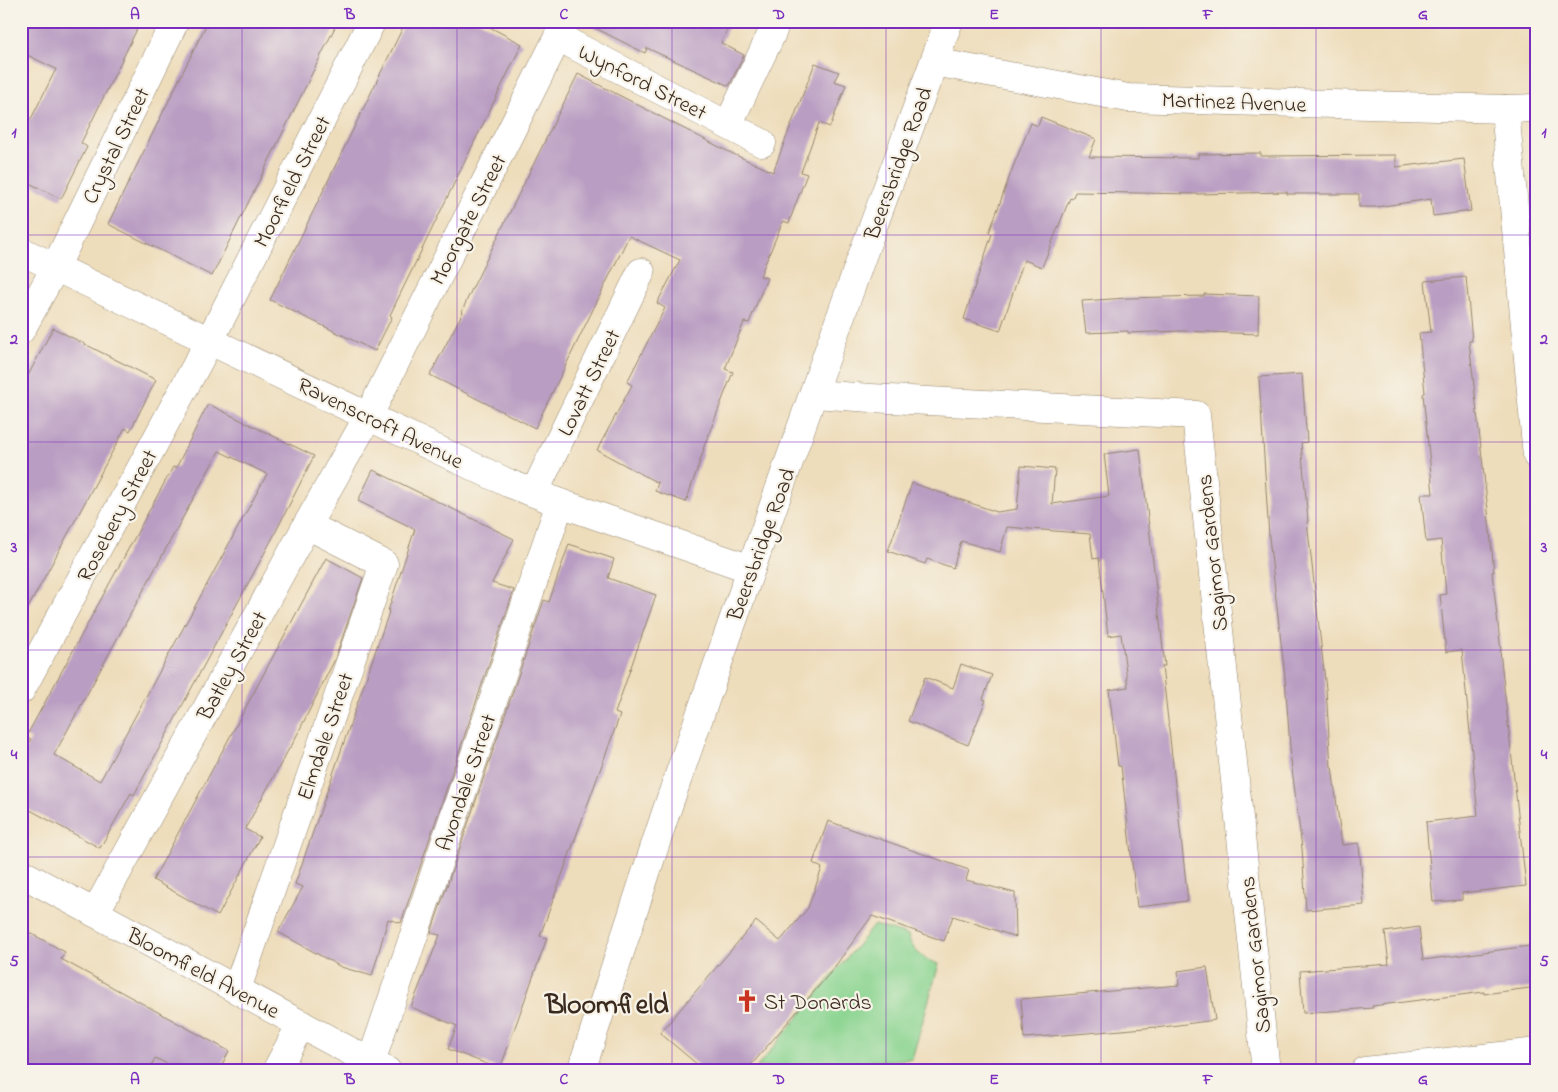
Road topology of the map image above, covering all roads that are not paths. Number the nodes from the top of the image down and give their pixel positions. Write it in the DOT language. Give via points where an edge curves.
graph roads {
  1 [pos="176,21"];
  2 [pos="372,21"];
  3 [pos="776,21"];
  4 [pos="949,21"];
  5 [pos="562,29"];
  6 [pos="934,62"];
  7 [pos="1537,108"];
  8 [pos="1505,109"];
  9 [pos="728,125"];
  10 [pos="762,143"];
  11 [pos="21,252"];
  12 [pos="55,268"];
  13 [pos="641,272"];
  14 [pos="21,330"];
  15 [pos="210,340"];
  16 [pos="814,394"];
  17 [pos="368,417"];
  18 [pos="1537,456"];
  19 [pos="534,493"];
  20 [pos="560,503"];
  21 [pos="307,525"];
  22 [pos="751,569"];
  23 [pos="21,690"];
  24 [pos="21,873"];
  25 [pos="95,913"];
  26 [pos="237,989"];
  27 [pos="301,1024"];
  28 [pos="1537,1052"];
  29 [pos="379,1066"];
  30 [pos="587,1066"];
  31 [pos="1394,1069"];
  32 [pos="276,1071"];
  33 [pos="1266,1071"];
  34 [pos="1365,1071"];
  1 -- 12 [label="street, Crystal Street"];
  2 -- 15 [label="street, Moorfield Street"];
  3 -- 9 [label="street, Wynford Street"];
  4 -- 6 [label="street, Beersbridge Road"];
  5 -- 9 [label="street, Wynford Street"];
  5 -- 17 [label="street, Moorgate Street"];
  6 -- 8 [label="street, Martinez Avenue" via="1128,98"];
  6 -- 16 [label="street, Beersbridge Road"];
  7 -- 8 [label="street, Martinez Avenue"];
  8 -- 18 [label="street"];
  9 -- 10 [label="street, Wynford Street"];
  11 -- 12 [label="street, Ravenscroft Avenue"];
  12 -- 14 [label="street, Crystal Street"];
  12 -- 15 [label="street, Ravenscroft Avenue"];
  13 -- 19 [label="street, Lovatt Street"];
  15 -- 17 [label="street, Ravenscroft Avenue"];
  15 -- 23 [label="street, Rosebery Street"];
  16 -- 22 [label="street, Beersbridge Road"];
  16 -- 33 [label="street, Sagimor Gardens" via="1196,415"];
  17 -- 19 [label="street, Ravenscroft Avenue"];
  17 -- 21 [label="street, Batley Street"];
  19 -- 20 [label="street, Ravenscroft Avenue"];
  20 -- 22 [label="street, Ravenscroft Avenue"];
  20 -- 29 [label="street, Avondale Street"];
  21 -- 25 [label="street, Batley Street"];
  21 -- 26 [label="street, Elmdale Street" via="384,564"];
  22 -- 30 [label="street, Beersbridge Road" via="666,812"];
  24 -- 25 [label="street, Bloomfield Avenue"];
  25 -- 26 [label="street, Bloomfield Avenue"];
  26 -- 27 [label="street, Bloomfield Avenue"];
  27 -- 29 [label="street, Bloomfield Avenue"];
  27 -- 32 [label="street"];
  28 -- 31 [label="street"];
  31 -- 34 [label="street"];
}
